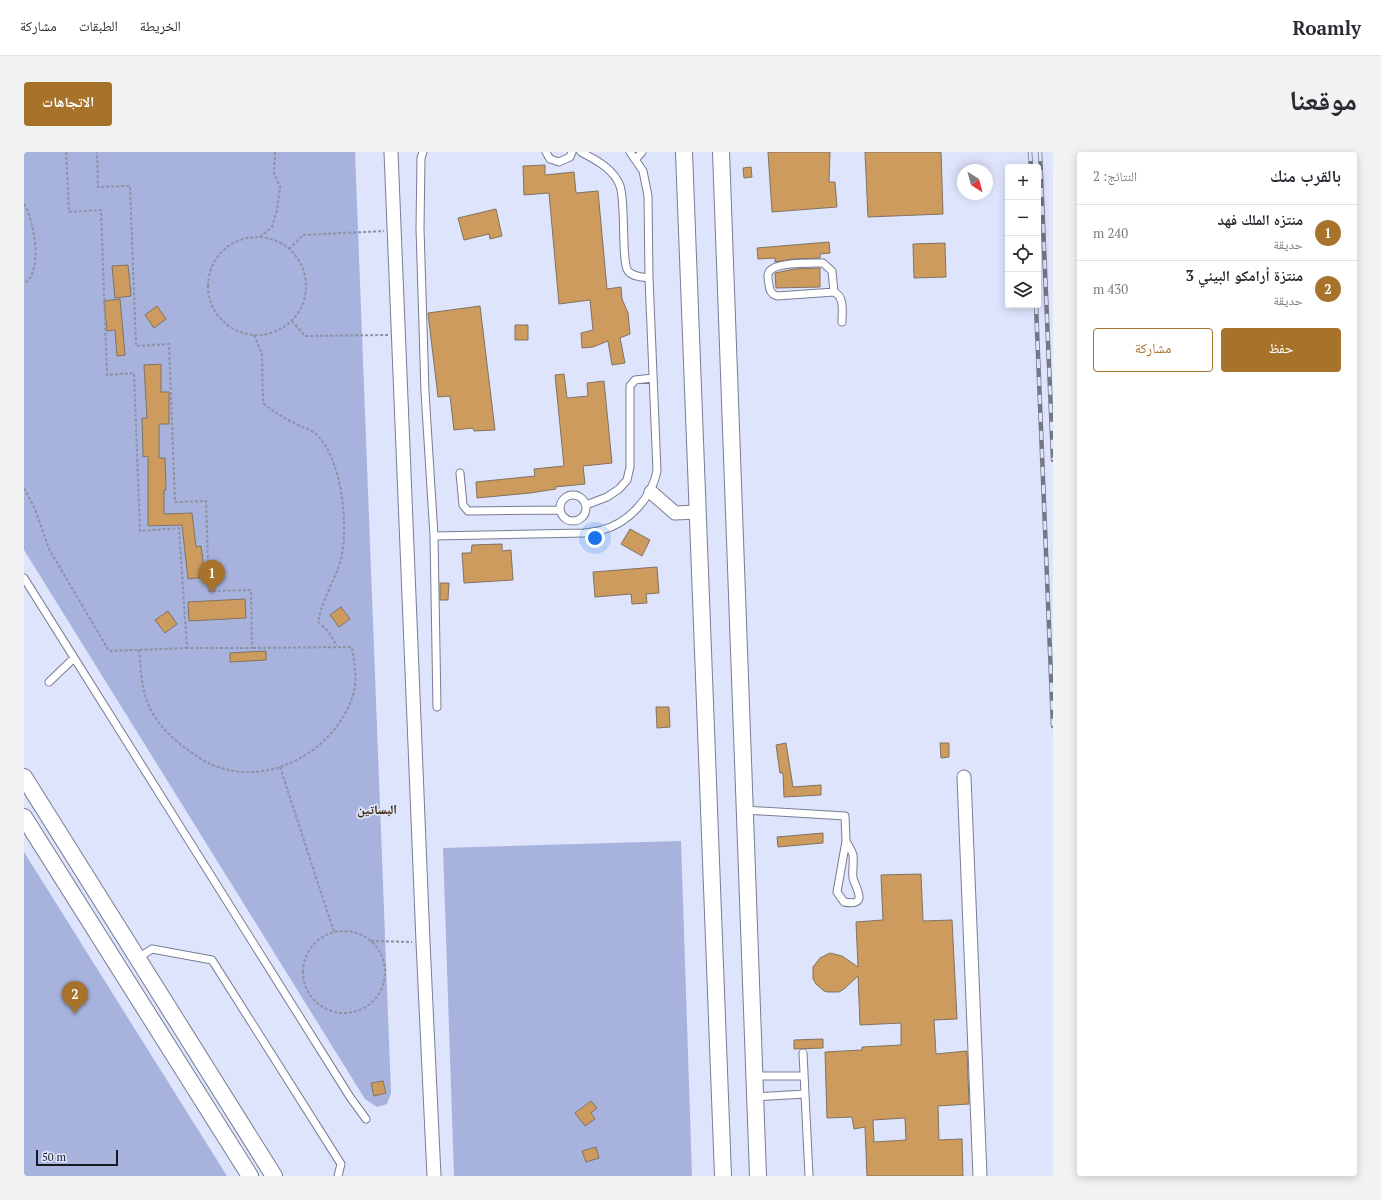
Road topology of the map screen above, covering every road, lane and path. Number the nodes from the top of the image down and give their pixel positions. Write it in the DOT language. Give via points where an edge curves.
graph roads {
  1 [pos="66,152"];
  2 [pos="97,152"];
  3 [pos="275,152"];
  4 [pos="391,152"];
  5 [pos="423,152"];
  6 [pos="546,152"];
  7 [pos="572,152"];
  8 [pos="581,152"];
  9 [pos="630,152"];
  10 [pos="642,152"];
  11 [pos="684,152"];
  12 [pos="721,152"];
  13 [pos="636,159"];
  14 [pos="24,204"];
  15 [pos="395,231"];
  16 [pos="260,237"];
  17 [pos="289,249"];
  18 [pos="648,278"];
  19 [pos="24,283"];
  20 [pos="834,292"];
  21 [pos="292,321"];
  22 [pos="842,322"];
  23 [pos="254,335"];
  24 [pos="399,335"];
  25 [pos="653,378"];
  26 [pos="460,473"];
  27 [pos="24,488"];
  28 [pos="650,492"];
  29 [pos="586,505"];
  30 [pos="560,510"];
  31 [pos="698,512"];
  32 [pos="434,536"];
  33 [pos="24,578"];
  34 [pos="337,646"];
  35 [pos="186,648"];
  36 [pos="252,648"];
  37 [pos="139,650"];
  38 [pos="74,658"];
  39 [pos="49,682"];
  40 [pos="437,707"];
  41 [pos="280,767"];
  42 [pos="24,777"];
  43 [pos="964,777"];
  44 [pos="745,810"];
  45 [pos="24,817"];
  46 [pos="846,841"];
  47 [pos="334,932"];
  48 [pos="371,940"];
  49 [pos="423,942"];
  50 [pos="138,958"];
  51 [pos="120,969"];
  52 [pos="803,1053"];
  53 [pos="755,1076"];
  54 [pos="804,1076"];
  55 [pos="805,1094"];
  56 [pos="756,1097"];
  57 [pos="366,1119"];
  58 [pos="250,1176"];
  59 [pos="274,1176"];
  60 [pos="338,1176"];
  61 [pos="434,1176"];
  62 [pos="724,1176"];
  63 [pos="758,1176"];
  64 [pos="809,1176"];
  65 [pos="980,1176"];
  1 -- 35 [label="path" via="69,212 101,210 107,375 134,374 140,531 179,528"];
  2 -- 36 [label="path" via="98,187 130,186 136,346 169,344 175,502 206,501 209,592 251,590"];
  3 -- 16 [label="path" via="274,174 280,186 276,210 272,227"];
  4 -- 15 [label="street"];
  5 -- 32 [label="lane" via="420,158 425,392"];
  6 -- 7 [label="lane" via="550,159 559,162 570,157"];
  8 -- 18 [label="lane" via="604,165 617,180 622,195 626,266 628,272"];
  9 -- 13 [label="lane"];
  10 -- 13 [label="lane"];
  11 -- 31 [label="street"];
  12 -- 44 [label="street"];
  13 -- 18 [label="lane" via="643,171 648,196"];
  14 -- 19 [label="path" via="31,223 36,257 34,273 30,280"];
  15 -- 17 [label="path" via="303,235"];
  15 -- 24 [label="street"];
  16 -- 17 [label="path" via="275,241"];
  16 -- 23 [label="path" via="244,239 230,246 218,257 210,271 208,287 211,303 219,318 231,328"];
  17 -- 21 [label="path" via="299,261 305,276 306,292 302,307"];
  18 -- 25 [label="lane"];
  20 -- 20 [label="lane" via="773,295 769,288 768,273 778,265 823,263 832,271"];
  20 -- 22 [label="lane" via="842,299"];
  21 -- 23 [label="path" via="279,330"];
  21 -- 24 [label="path" via="305,336"];
  23 -- 34 [label="path" via="262,354 264,403 274,413 315,433 325,445 338,480 344,526 341,557 334,580 321,606 318,622 328,631"];
  24 -- 49 [label="street"];
  25 -- 28 [label="lane" via="657,471"];
  25 -- 29 [label="lane" via="635,380 630,386 630,467 627,480 608,497"];
  26 -- 30 [label="lane" via="463,505 468,511"];
  27 -- 37 [label="path" via="35,509 49,549 109,650"];
  28 -- 31 [label="street" via="675,513"];
  28 -- 32 [label="lane" via="637,508 603,530 584,533"];
  29 -- 30 [label="lane" via="579,496 568,495 560,504"];
  29 -- 30 [label="lane" via="583,516 572,521 562,516"];
  31 -- 62 [label="street"];
  32 -- 40 [label="lane"];
  33 -- 38 [label="lane"];
  34 -- 36 [label="path"];
  34 -- 41 [label="path" via="352,647 356,677 353,694 344,715 322,744 307,755"];
  35 -- 36 [label="path"];
  35 -- 37 [label="path"];
  37 -- 41 [label="path" via="142,682 149,706 174,740 198,758 218,767 253,771"];
  38 -- 39 [label="lane"];
  38 -- 57 [label="lane"];
  41 -- 47 [label="path"];
  42 -- 50 [label="street"];
  43 -- 65 [label="street"];
  44 -- 46 [label="lane" via="845,816"];
  44 -- 53 [label="street"];
  45 -- 51 [label="street"];
  46 -- 46 [label="lane" via="837,892 839,898 850,903 855,902 860,893 854,880 853,854"];
  47 -- 48 [label="path" via="347,931"];
  47 -- 48 [label="path" via="322,937 305,957 303,982 308,995 317,1004 328,1011 341,1014 354,1013 366,1008 379,994 385,975 384,962"];
  48 -- 49 [label="path"];
  49 -- 61 [label="street"];
  50 -- 51 [label="street"];
  50 -- 59 [label="street"];
  50 -- 60 [label="lane" via="152,949 212,960 341,1164"];
  51 -- 58 [label="street"];
  52 -- 54 [label="lane"];
  53 -- 54 [label="lane"];
  53 -- 56 [label="street"];
  54 -- 55 [label="lane"];
  55 -- 56 [label="lane"];
  55 -- 64 [label="lane"];
  56 -- 63 [label="street"];
}
